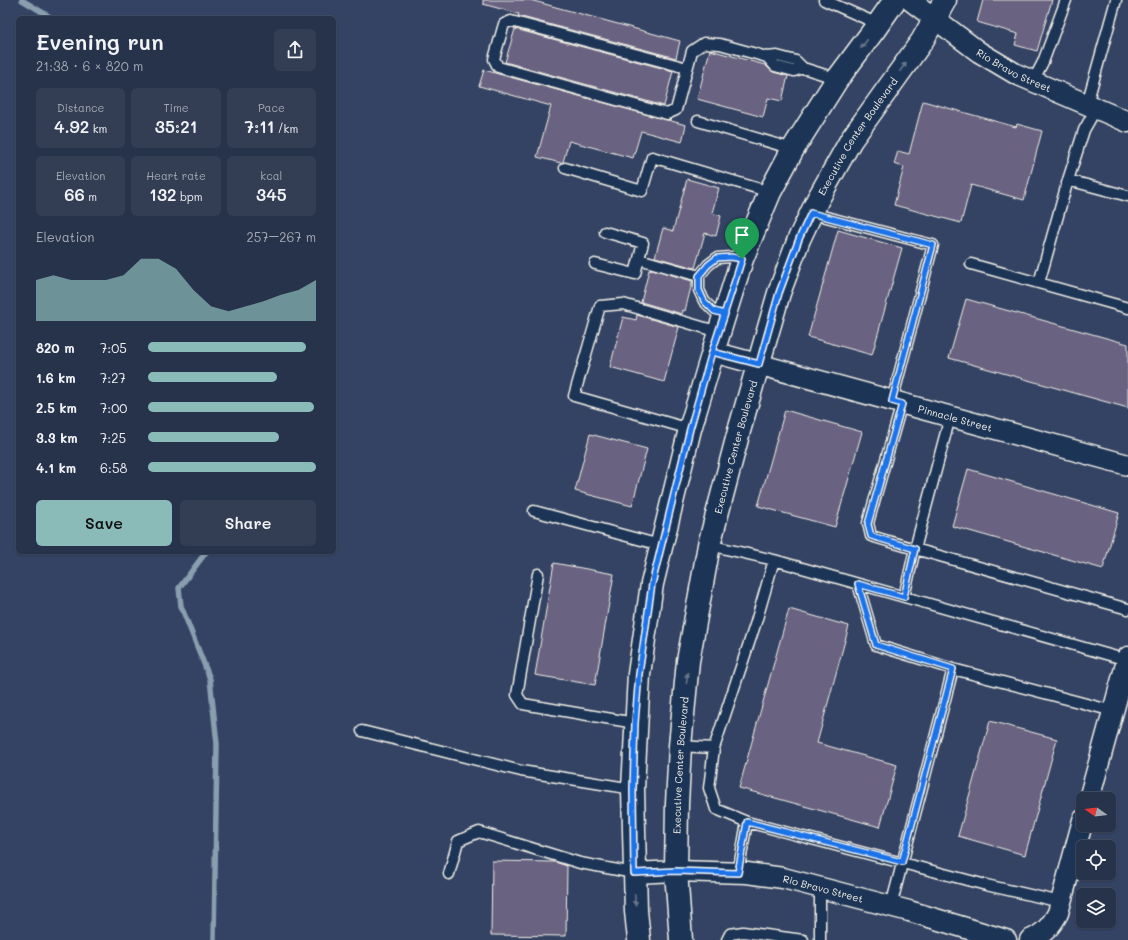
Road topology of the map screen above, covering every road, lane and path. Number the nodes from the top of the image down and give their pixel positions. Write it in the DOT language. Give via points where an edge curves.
graph roads {
  1 [pos="824,0"];
  2 [pos="894,0"];
  3 [pos="910,0"];
  4 [pos="1066,0"];
  5 [pos="1116,0"];
  6 [pos="940,9"];
  7 [pos="878,24"];
  8 [pos="687,68"];
  9 [pos="838,79"];
  10 [pos="1033,81"];
  11 [pos="1092,106"];
  12 [pos="698,121"];
  13 [pos="1128,122"];
  14 [pos="793,149"];
  15 [pos="565,168"];
  16 [pos="1068,180"];
  17 [pos="770,192"];
  18 [pos="1128,196"];
  19 [pos="811,213"];
  20 [pos="605,232"];
  21 [pos="639,259"];
  22 [pos="742,259"];
  23 [pos="595,264"];
  24 [pos="971,264"];
  25 [pos="699,276"];
  26 [pos="1039,283"];
  27 [pos="1128,308"];
  28 [pos="719,332"];
  29 [pos="759,364"];
  30 [pos="897,402"];
  31 [pos="950,417"];
  32 [pos="690,429"];
  33 [pos="1128,465"];
  34 [pos="534,511"];
  35 [pos="660,545"];
  36 [pos="709,545"];
  37 [pos="915,549"];
  38 [pos="774,560"];
  39 [pos="538,574"];
  40 [pos="858,584"];
  41 [pos="904,597"];
  42 [pos="1128,608"];
  43 [pos="1128,658"];
  44 [pos="953,669"];
  45 [pos="1113,711"];
  46 [pos="635,723"];
  47 [pos="362,731"];
  48 [pos="680,746"];
  49 [pos="714,748"];
  50 [pos="633,789"];
  51 [pos="1091,792"];
  52 [pos="747,822"];
  53 [pos="1080,832"];
  54 [pos="902,862"];
  55 [pos="676,871"];
  56 [pos="634,873"];
  57 [pos="738,873"];
  58 [pos="449,874"];
  59 [pos="820,888"];
  60 [pos="1060,902"];
  61 [pos="891,906"];
  62 [pos="639,940"];
  63 [pos="681,940"];
  64 [pos="727,940"];
  65 [pos="803,940"];
  66 [pos="820,940"];
  67 [pos="1006,940"];
  68 [pos="1030,940"];
  1 -- 7 [label="lane"];
  2 -- 7 [label="main road"];
  3 -- 6 [label="street, Rio Bravo Street"];
  4 -- 10 [label="lane" via="1043,62"];
  5 -- 11 [label="lane"];
  6 -- 10 [label="street, Rio Bravo Street" via="979,52"];
  19 -- 6 [label="main road, Executive Center Boulevard, one-way" via="851,140 922,41"];
  7 -- 9 [label="main road, one-way"];
  8 -- 8 [label="lane" via="676,110 667,114 498,67 494,59 504,24 511,21"];
  8 -- 9 [label="lane" via="692,51 704,43 720,44 767,57 777,56 796,61 803,68"];
  9 -- 14 [label="main road"];
  10 -- 11 [label="street, Rio Bravo Street"];
  11 -- 13 [label="street, Rio Bravo Street"];
  11 -- 16 [label="lane"];
  12 -- 14 [label="lane"];
  14 -- 17 [label="main road"];
  15 -- 17 [label="lane" via="642,191 652,157"];
  16 -- 18 [label="lane"];
  16 -- 26 [label="lane"];
  17 -- 22 [label="main road"];
  19 -- 29 [label="main road, Executive Center Boulevard" via="779,293"];
  19 -- 30 [label="lane" via="933,245"];
  20 -- 21 [label="lane" via="643,242"];
  21 -- 23 [label="lane" via="634,274"];
  21 -- 25 [label="lane"];
  22 -- 25 [label="lane" via="717,258"];
  22 -- 28 [label="main road"];
  24 -- 26 [label="lane"];
  25 -- 28 [label="lane" via="699,290 704,301 714,311"];
  26 -- 27 [label="lane"];
  28 -- 29 [label="street, Pinnacle Street"];
  28 -- 32 [label="main road"];
  28 -- 32 [label="lane" via="623,304 600,306 574,396"];
  29 -- 30 [label="street, Pinnacle Street"];
  29 -- 36 [label="main road, Executive Center Boulevard"];
  30 -- 31 [label="street, Pinnacle Street"];
  30 -- 37 [label="lane" via="868,524 871,536"];
  31 -- 33 [label="street, Pinnacle Street"];
  31 -- 37 [label="lane"];
  32 -- 35 [label="main road"];
  34 -- 35 [label="lane"];
  35 -- 46 [label="main road" via="646,622"];
  36 -- 38 [label="lane"];
  48 -- 36 [label="main road, Executive Center Boulevard, one-way" via="688,661"];
  37 -- 41 [label="lane"];
  37 -- 42 [label="lane"];
  38 -- 40 [label="lane"];
  38 -- 49 [label="lane"];
  39 -- 46 [label="lane" via="517,695 523,704"];
  40 -- 41 [label="lane"];
  40 -- 44 [label="lane" via="876,645"];
  41 -- 43 [label="lane"];
  43 -- 45 [label="street"];
  44 -- 45 [label="lane"];
  44 -- 54 [label="lane"];
  45 -- 51 [label="street"];
  46 -- 50 [label="main road"];
  47 -- 50 [label="lane" via="521,771"];
  48 -- 49 [label="lane"];
  48 -- 55 [label="main road, Executive Center Boulevard"];
  49 -- 52 [label="lane" via="709,788 716,809"];
  50 -- 56 [label="main road"];
  52 -- 54 [label="lane"];
  52 -- 57 [label="lane"];
  53 -- 60 [label="street"];
  54 -- 60 [label="lane"];
  54 -- 61 [label="lane"];
  55 -- 56 [label="street, Rio Bravo Street"];
  55 -- 57 [label="street, Rio Bravo Street"];
  55 -- 63 [label="main road, Executive Center Boulevard"];
  56 -- 58 [label="lane" via="580,863 479,832 458,840"];
  56 -- 62 [label="main road, one-way"];
  57 -- 59 [label="street, Rio Bravo Street" via="783,878"];
  59 -- 61 [label="street, Rio Bravo Street"];
  59 -- 66 [label="lane"];
  60 -- 68 [label="street" via="1051,925"];
  61 -- 67 [label="street, Rio Bravo Street"];
  64 -- 65 [label="lane" via="730,934 743,932"];
}
